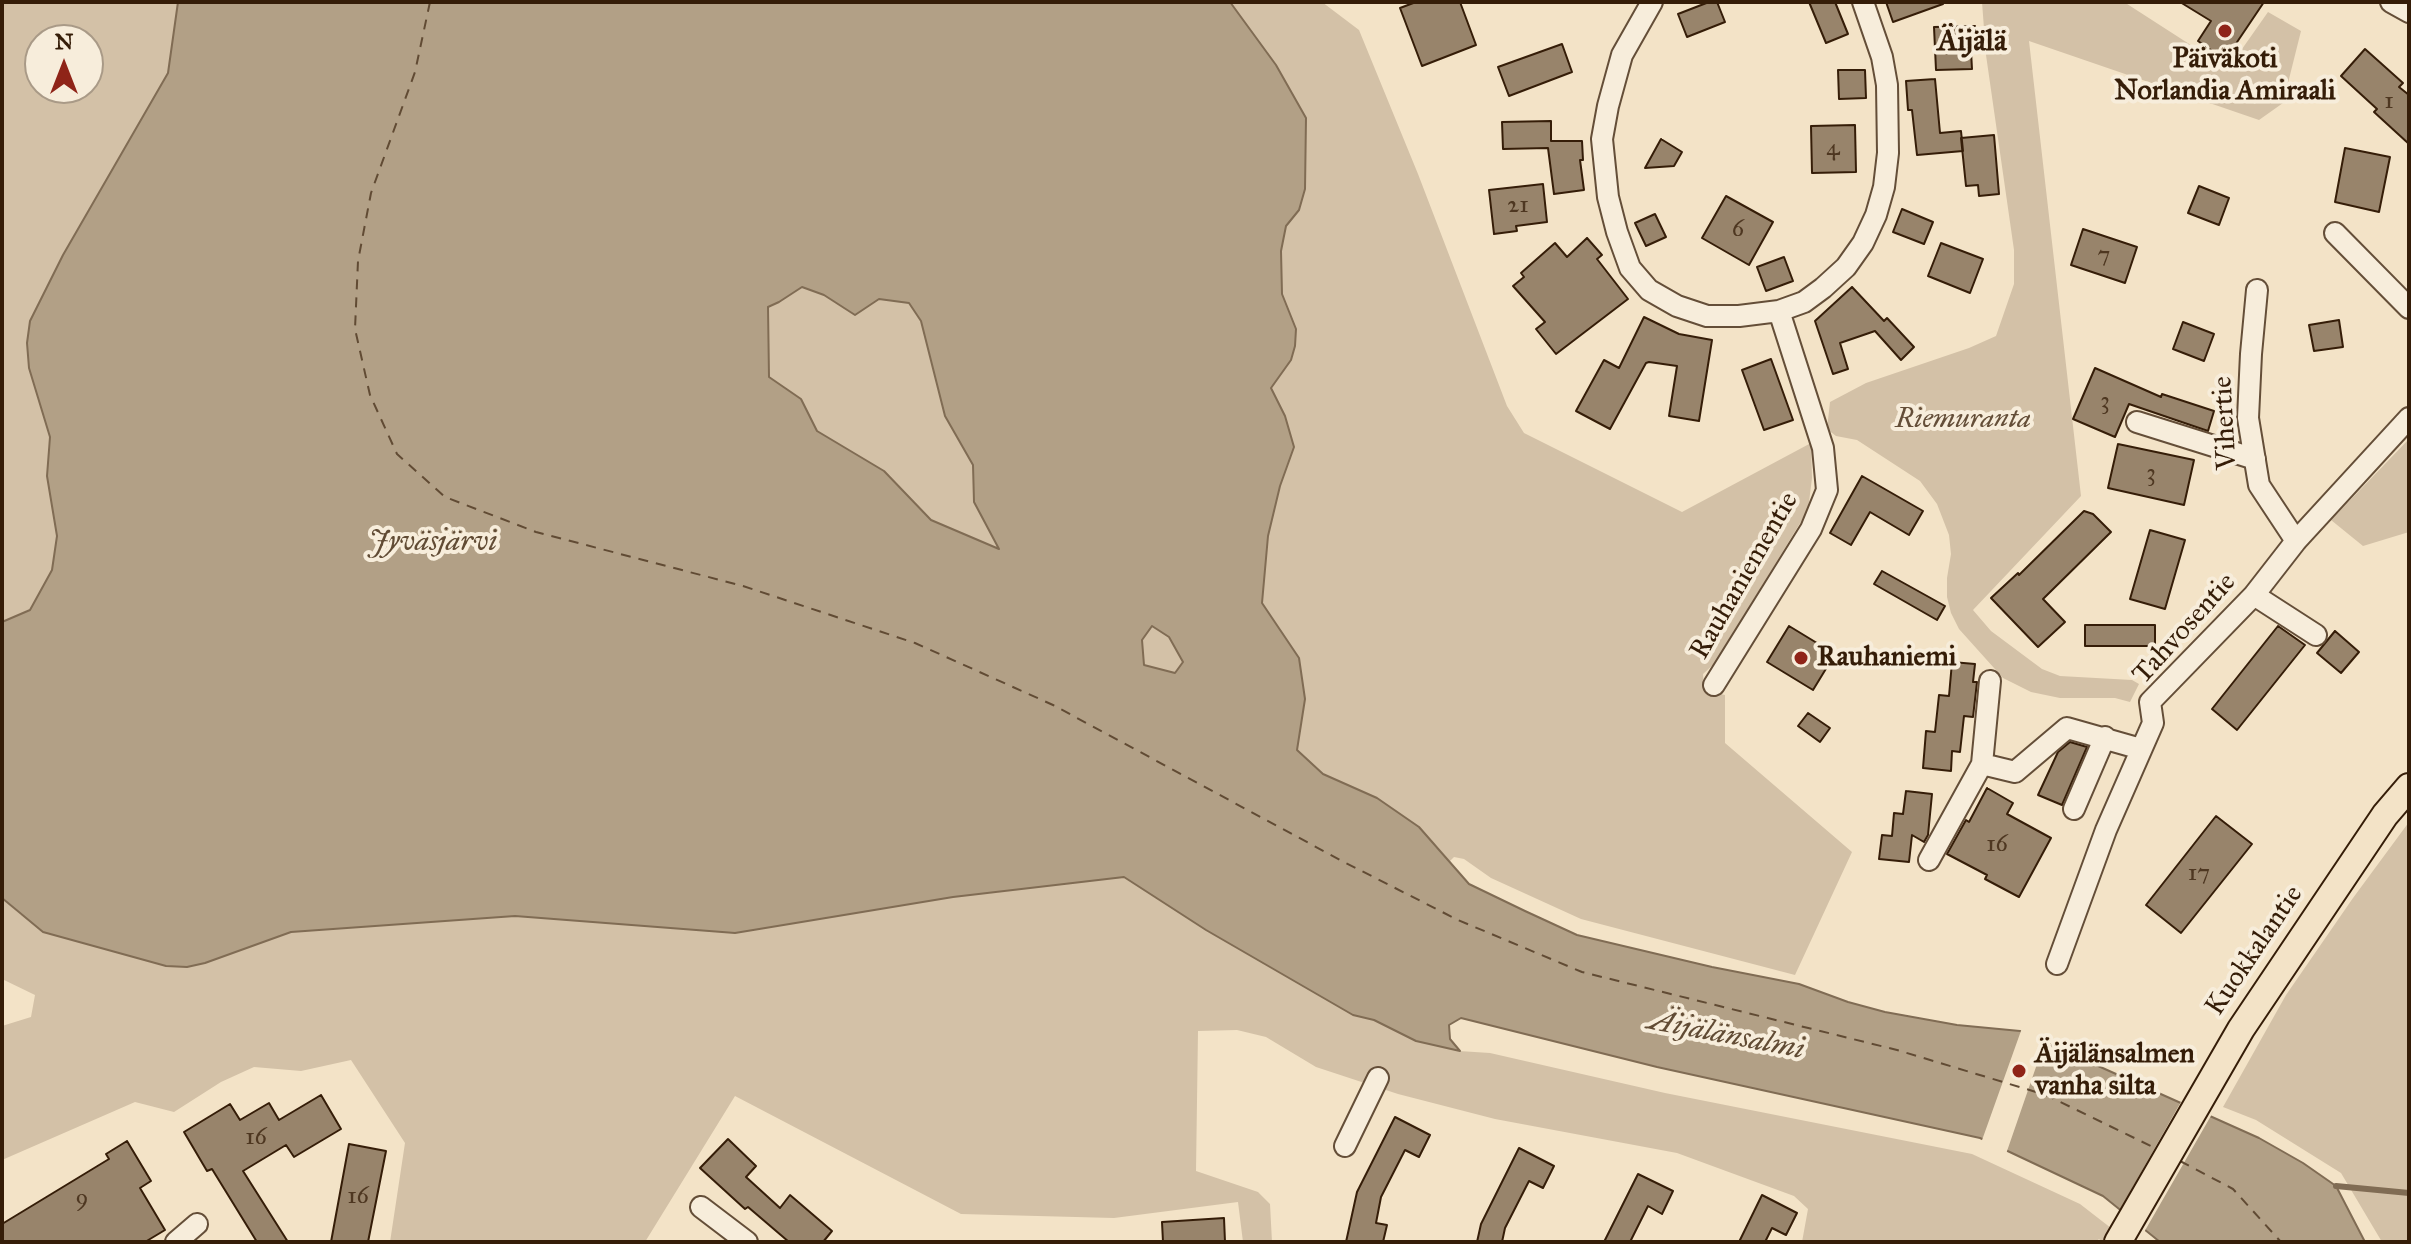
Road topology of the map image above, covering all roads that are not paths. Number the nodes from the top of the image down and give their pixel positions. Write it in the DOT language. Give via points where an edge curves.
graph roads {
  1 [pos="1652,2"];
  2 [pos="1863,2"];
  3 [pos="2391,2"];
  4 [pos="2409,12"];
  5 [pos="2335,233"];
  6 [pos="2257,290"];
  7 [pos="2409,308"];
  8 [pos="1779,311"];
  9 [pos="2409,418"];
  10 [pos="2137,422"];
  11 [pos="2255,459"];
  12 [pos="2296,541"];
  13 [pos="2254,595"];
  14 [pos="2316,635"];
  15 [pos="1990,681"];
  16 [pos="1714,685"];
  17 [pos="2105,737"];
  18 [pos="2141,749"];
  19 [pos="1982,764"];
  20 [pos="2409,787"];
  21 [pos="2074,809"];
  22 [pos="1929,860"];
  23 [pos="2057,964"];
  24 [pos="1378,1078"];
  25 [pos="1345,1146"];
  26 [pos="701,1207"];
  27 [pos="197,1224"];
  28 [pos="176,1242"];
  29 [pos="747,1242"];
  30 [pos="2118,1242"];
  1 -- 8 [label="street" via="1622,55 1602,139 1608,197 1630,268 1649,290 1707,316"];
  2 -- 8 [label="street" via="1887,85 1884,187 1863,243 1846,267 1804,302"];
  3 -- 4 [label="street"];
  5 -- 7 [label="street"];
  6 -- 11 [label="street, Vihertie" via="2248,418"];
  8 -- 16 [label="street, Rauhaniementie" via="1823,448 1827,490 1811,529"];
  9 -- 12 [label="street, Tahvosentie"];
  10 -- 11 [label="street"];
  11 -- 12 [label="street, Vihertie" via="2259,485"];
  12 -- 13 [label="street, Tahvosentie"];
  13 -- 14 [label="street"];
  13 -- 18 [label="street, Tahvosentie" via="2150,702 2153,723"];
  15 -- 19 [label="street"];
  17 -- 18 [label="street"];
  17 -- 19 [label="street" via="2067,728 2015,772"];
  17 -- 21 [label="street"];
  18 -- 23 [label="street, Tahvosentie"];
  19 -- 22 [label="street"];
  20 -- 30 [label="main road, Kuokkalantie" via="2241,1029"];
  24 -- 25 [label="street"];
  26 -- 29 [label="street"];
  27 -- 28 [label="street"];
}
